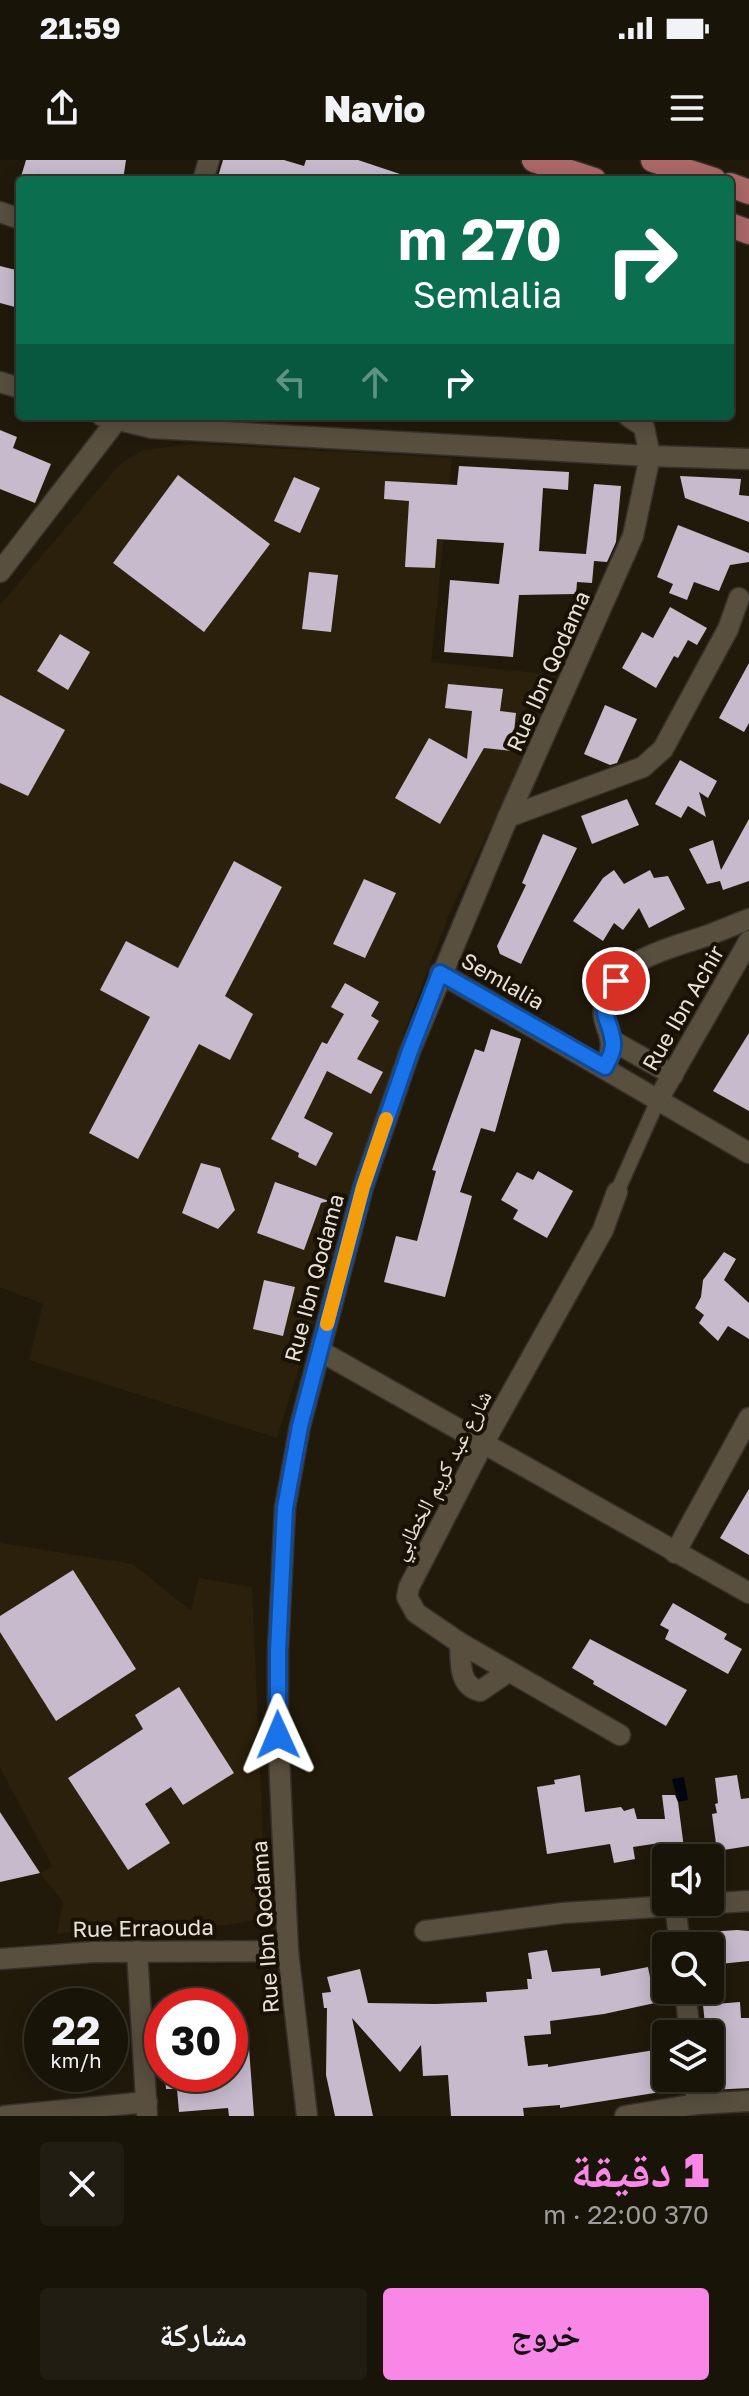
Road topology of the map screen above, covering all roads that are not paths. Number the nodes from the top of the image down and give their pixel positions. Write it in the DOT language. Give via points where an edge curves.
graph roads {
  1 [pos="534,160"];
  2 [pos="653,160"];
  3 [pos="582,176"];
  4 [pos="702,176"];
  5 [pos="112,420"];
  6 [pos="121,420"];
  7 [pos="634,420"];
  8 [pos="650,456"];
  9 [pos="749,459"];
  10 [pos="0,572"];
  11 [pos="739,598"];
  12 [pos="508,817"];
  13 [pos="749,919"];
  14 [pos="749,941"];
  15 [pos="440,973"];
  16 [pos="613,1041"];
  17 [pos="605,1067"];
  18 [pos="673,1075"];
  19 [pos="659,1098"];
  20 [pos="749,1153"];
  21 [pos="617,1192"];
  22 [pos="320,1351"];
  23 [pos="749,1418"];
  24 [pos="483,1444"];
  25 [pos="675,1553"];
  26 [pos="749,1593"];
  27 [pos="460,1643"];
  28 [pos="508,1672"];
  29 [pos="620,1735"];
  30 [pos="749,1901"];
  31 [pos="724,1902"];
  32 [pos="652,1906"];
  33 [pos="425,1931"];
  34 [pos="137,1951"];
  35 [pos="288,1951"];
  36 [pos="0,1959"];
  37 [pos="696,2092"];
  38 [pos="749,2101"];
  39 [pos="697,2104"];
  40 [pos="147,2109"];
  41 [pos="5,2116"];
  42 [pos="307,2116"];
  43 [pos="625,2116"];
  1 -- 3 [label="main road"];
  2 -- 4 [label="main road"];
  5 -- 10 [label="street"];
  6 -- 8 [label="street" via="152,428"];
  7 -- 8 [label="street" via="644,427"];
  8 -- 9 [label="street"];
  8 -- 12 [label="street, Rue Ibn Qodama" via="623,563"];
  11 -- 12 [label="street" via="728,629 653,760"];
  12 -- 15 [label="street, Rue Ibn Qodama"];
  13 -- 16 [label="street" via="654,952 628,969 604,1006"];
  14 -- 18 [label="street, Rue Ibn Achir"];
  15 -- 17 [label="street, Semlalia"];
  15 -- 22 [label="street, Rue Ibn Qodama" via="363,1187"];
  16 -- 17 [label="street"];
  16 -- 18 [label="street"];
  17 -- 19 [label="street, Semlalia"];
  18 -- 19 [label="street, Rue Ibn Achir"];
  19 -- 20 [label="street, Semlalia"];
  19 -- 21 [label="street"];
  21 -- 24 [label="street, شارع عبد كريم الخطابي" via="603,1230"];
  22 -- 24 [label="street"];
  22 -- 35 [label="street, Rue Ibn Qodama" via="285,1508 280,1590 278,1735"];
  23 -- 25 [label="street"];
  24 -- 25 [label="street"];
  24 -- 27 [label="street, شارع عبد كريم الخطابي" via="407,1597 416,1613"];
  25 -- 26 [label="street"];
  27 -- 28 [label="street, شارع عبد كريم الخطابي"];
  27 -- 28 [label="street" via="469,1687 480,1691"];
  28 -- 29 [label="street, شارع عبد كريم الخطابي"];
  30 -- 31 [label="street"];
  32 -- 33 [label="street"];
  34 -- 35 [label="street, Rue Erraouda"];
  34 -- 36 [label="street, Rue Erraouda"];
  34 -- 40 [label="street"];
  35 -- 42 [label="street, Rue Ibn Qodama"];
  37 -- 39 [label="street"];
  38 -- 39 [label="street"];
  39 -- 43 [label="street"];
  40 -- 41 [label="street"];
}
